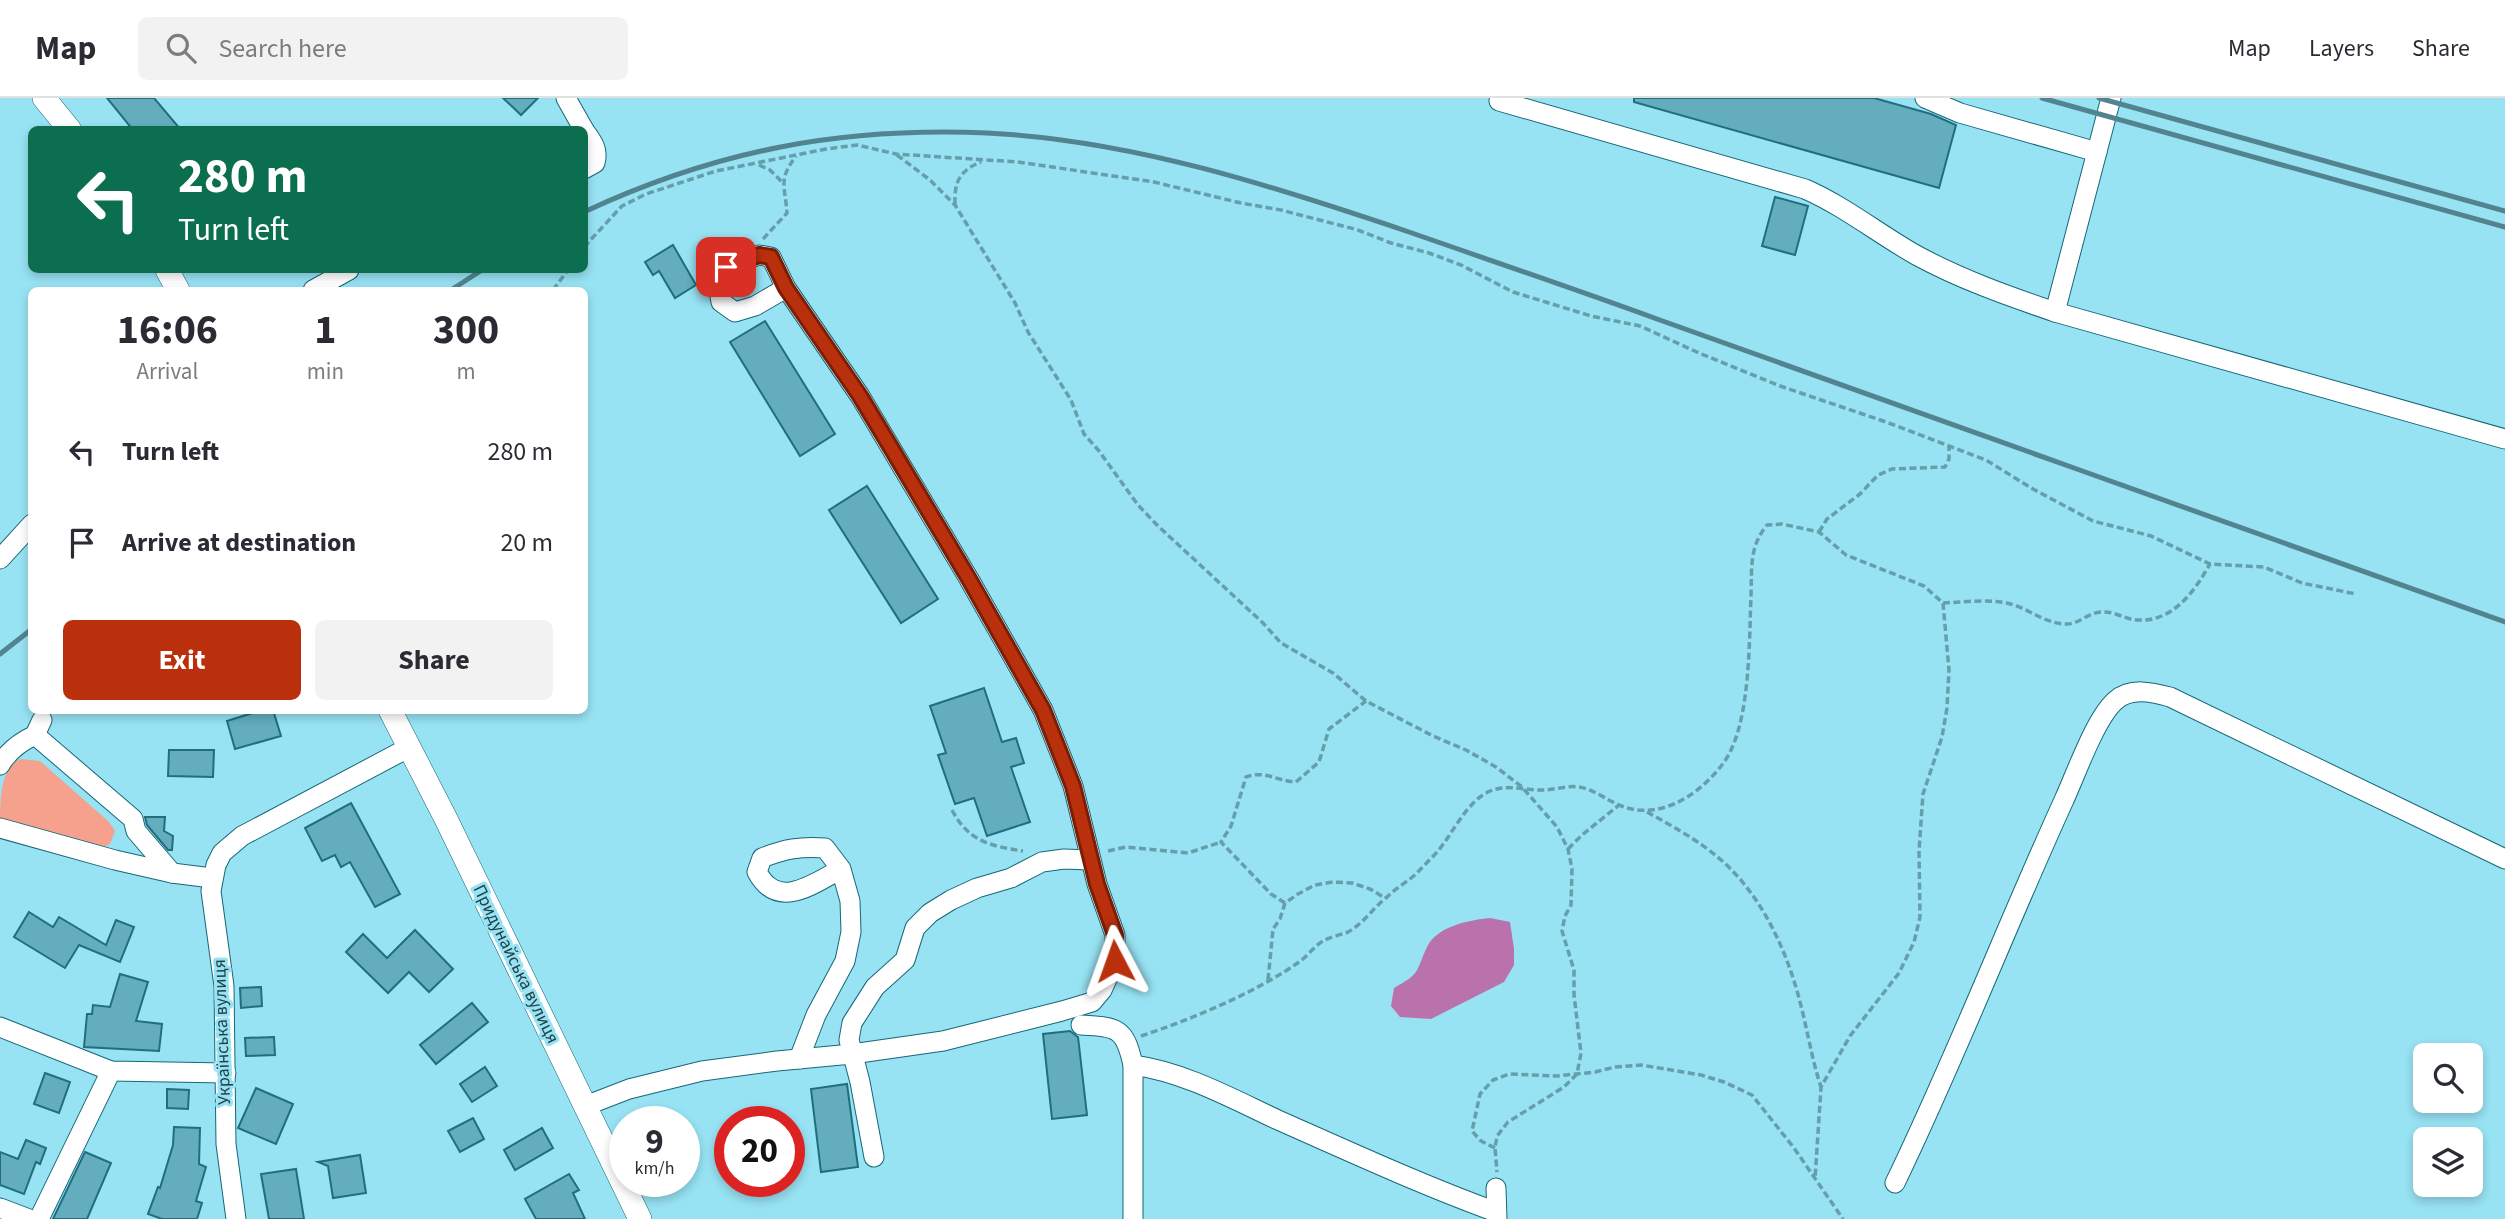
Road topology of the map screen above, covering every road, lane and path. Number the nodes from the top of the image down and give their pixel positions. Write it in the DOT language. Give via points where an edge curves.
graph roads {
  1 [pos="44,98"];
  2 [pos="566,98"];
  3 [pos="1500,98"];
  4 [pos="1925,98"];
  5 [pos="2111,98"];
  6 [pos="67,126"];
  7 [pos="583,126"];
  8 [pos="588,135"];
  9 [pos="2097,152"];
  10 [pos="797,154"];
  11 [pos="896,154"];
  12 [pos="983,161"];
  13 [pos="757,164"];
  14 [pos="588,167"];
  15 [pos="782,182"];
  16 [pos="955,205"];
  17 [pos="588,243"];
  18 [pos="759,255"];
  19 [pos="344,273"];
  20 [pos="318,287"];
  21 [pos="786,288"];
  22 [pos="2055,312"];
  23 [pos="2505,439"];
  24 [pos="1949,447"];
  25 [pos="28,528"];
  26 [pos="1819,532"];
  27 [pos="0,559"];
  28 [pos="2210,564"];
  29 [pos="2356,594"];
  30 [pos="1943,603"];
  31 [pos="1366,701"];
  32 [pos="392,714"];
  33 [pos="408,748"];
  34 [pos="0,765"];
  35 [pos="1522,787"];
  36 [pos="1619,805"];
  37 [pos="952,810"];
  38 [pos="1646,811"];
  39 [pos="0,828"];
  40 [pos="1222,842"];
  41 [pos="1568,849"];
  42 [pos="2505,859"];
  43 [pos="1090,860"];
  44 [pos="1042,862"];
  45 [pos="841,869"];
  46 [pos="172,873"];
  47 [pos="212,878"];
  48 [pos="1385,898"];
  49 [pos="1285,903"];
  50 [pos="1268,980"];
  51 [pos="1081,1026"];
  52 [pos="0,1027"];
  53 [pos="1127,1041"];
  54 [pos="852,1054"];
  55 [pos="799,1059"];
  56 [pos="1133,1065"];
  57 [pos="111,1071"];
  58 [pos="226,1073"];
  59 [pos="1577,1074"];
  60 [pos="1821,1087"];
  61 [pos="585,1106"];
  62 [pos="1495,1148"];
  63 [pos="874,1157"];
  64 [pos="1815,1179"];
  65 [pos="1895,1183"];
  66 [pos="1496,1188"];
  67 [pos="0,1208"];
  68 [pos="1497,1215"];
  69 [pos="29,1219"];
  70 [pos="39,1219"];
  71 [pos="236,1219"];
  72 [pos="640,1219"];
  73 [pos="1133,1219"];
  74 [pos="1843,1219"];
  1 -- 6 [label="main road"];
  2 -- 7 [label="street"];
  3 -- 22 [label="street" via="1805,189 1941,267"];
  4 -- 9 [label="street" via="1960,113"];
  5 -- 9 [label="street"];
  8 -- 14 [label="street" via="597,154 595,163"];
  9 -- 22 [label="street"];
  10 -- 11 [label="path" via="856,145"];
  10 -- 13 [label="path"];
  10 -- 15 [label="path"];
  11 -- 12 [label="path"];
  11 -- 16 [label="path"];
  12 -- 16 [label="path" via="961,174 954,187"];
  12 -- 24 [label="path" via="1154,182 1358,230 1461,265 1513,292 1640,326 1780,386"];
  13 -- 15 [label="path"];
  13 -- 17 [label="path" via="716,171 646,194 622,206"];
  15 -- 18 [label="path" via="787,213 761,242"];
  16 -- 31 [label="path" via="1071,400 1084,434 1138,505 1281,643 1325,667"];
  18 -- 21 [label="street" via="771,257"];
  18 -- 21 [label="street" via="726,267 718,284 721,302 735,312"];
  19 -- 20 [label="street"];
  21 -- 43 [label="street" via="860,396 1043,710 1073,786"];
  22 -- 23 [label="street"];
  24 -- 26 [label="path" via="1945,467 1892,469 1878,475 1827,519"];
  24 -- 28 [label="path" via="1986,460 2093,521 2151,536"];
  25 -- 27 [label="street"];
  26 -- 30 [label="path" via="1846,555 1924,586"];
  26 -- 38 [label="path" via="1767,525 1757,538 1742,722 1735,745 1722,765 1685,799 1666,809"];
  28 -- 29 [label="path" via="2264,567 2302,583"];
  28 -- 30 [label="path" via="2192,594 2175,609 2138,621 2102,612 2071,624 2048,622 2008,604"];
  30 -- 60 [label="path" via="1947,708 1923,794 1920,918 1914,942 1899,973 1850,1037"];
  31 -- 35 [label="path" via="1466,750"];
  31 -- 40 [label="path" via="1329,729 1318,762 1296,782 1269,775 1246,778"];
  32 -- 33 [label="main road, Придунайська вулиця"];
  33 -- 47 [label="street" via="242,835 222,853"];
  33 -- 61 [label="main road, Придунайська вулиця"];
  34 -- 46 [label="street" via="38,727 134,819 136,831"];
  35 -- 36 [label="path" via="1578,787"];
  35 -- 41 [label="path" via="1557,827"];
  35 -- 48 [label="path" via="1489,792 1474,803 1437,852"];
  36 -- 38 [label="path"];
  36 -- 41 [label="path"];
  37 -- 44 [label="path" via="975,838 1032,852"];
  38 -- 60 [label="path" via="1720,859 1773,927 1803,1014"];
  39 -- 46 [label="street"];
  40 -- 43 [label="path" via="1188,853 1126,847"];
  40 -- 49 [label="path"];
  41 -- 59 [label="path" via="1571,905 1562,931 1574,970 1581,1053"];
  42 -- 65 [label="street" via="2170,697 2128,693 2102,717"];
  43 -- 44 [label="street"];
  43 -- 54 [label="street" via="1115,935 1115,961 1092,1002 943,1041"];
  44 -- 54 [label="street" via="977,888 930,913 915,928 905,960 875,988 852,1023"];
  45 -- 55 [label="street" via="850,901 851,932 845,961"];
  46 -- 47 [label="street"];
  47 -- 58 [label="street, Українська вулиця" via="224,986"];
  48 -- 49 [label="path" via="1352,883 1333,882 1315,886"];
  48 -- 50 [label="path" via="1349,931 1323,941 1300,962"];
  49 -- 50 [label="path" via="1273,929"];
  50 -- 53 [label="path" via="1193,1017"];
  51 -- 53 [label="street" via="1118,1031"];
  52 -- 57 [label="street"];
  53 -- 56 [label="street"];
  54 -- 55 [label="street"];
  54 -- 63 [label="street"];
  55 -- 61 [label="street" via="678,1077"];
  56 -- 68 [label="street" via="1181,1077"];
  56 -- 73 [label="street"];
  57 -- 58 [label="street"];
  57 -- 70 [label="street"];
  58 -- 71 [label="street, Українська вулиця" via="226,1144"];
  59 -- 62 [label="path" via="1508,1122 1497,1136"];
  59 -- 62 [label="path" via="1509,1074 1493,1080 1480,1094 1472,1131"];
  59 -- 64 [label="path" via="1641,1065 1724,1082 1752,1095"];
  60 -- 64 [label="path"];
  61 -- 72 [label="main road, Придунайська вулиця"];
  62 -- 66 [label="path"];
  64 -- 74 [label="path"];
  66 -- 68 [label="street"];
  67 -- 69 [label="street"];
}
